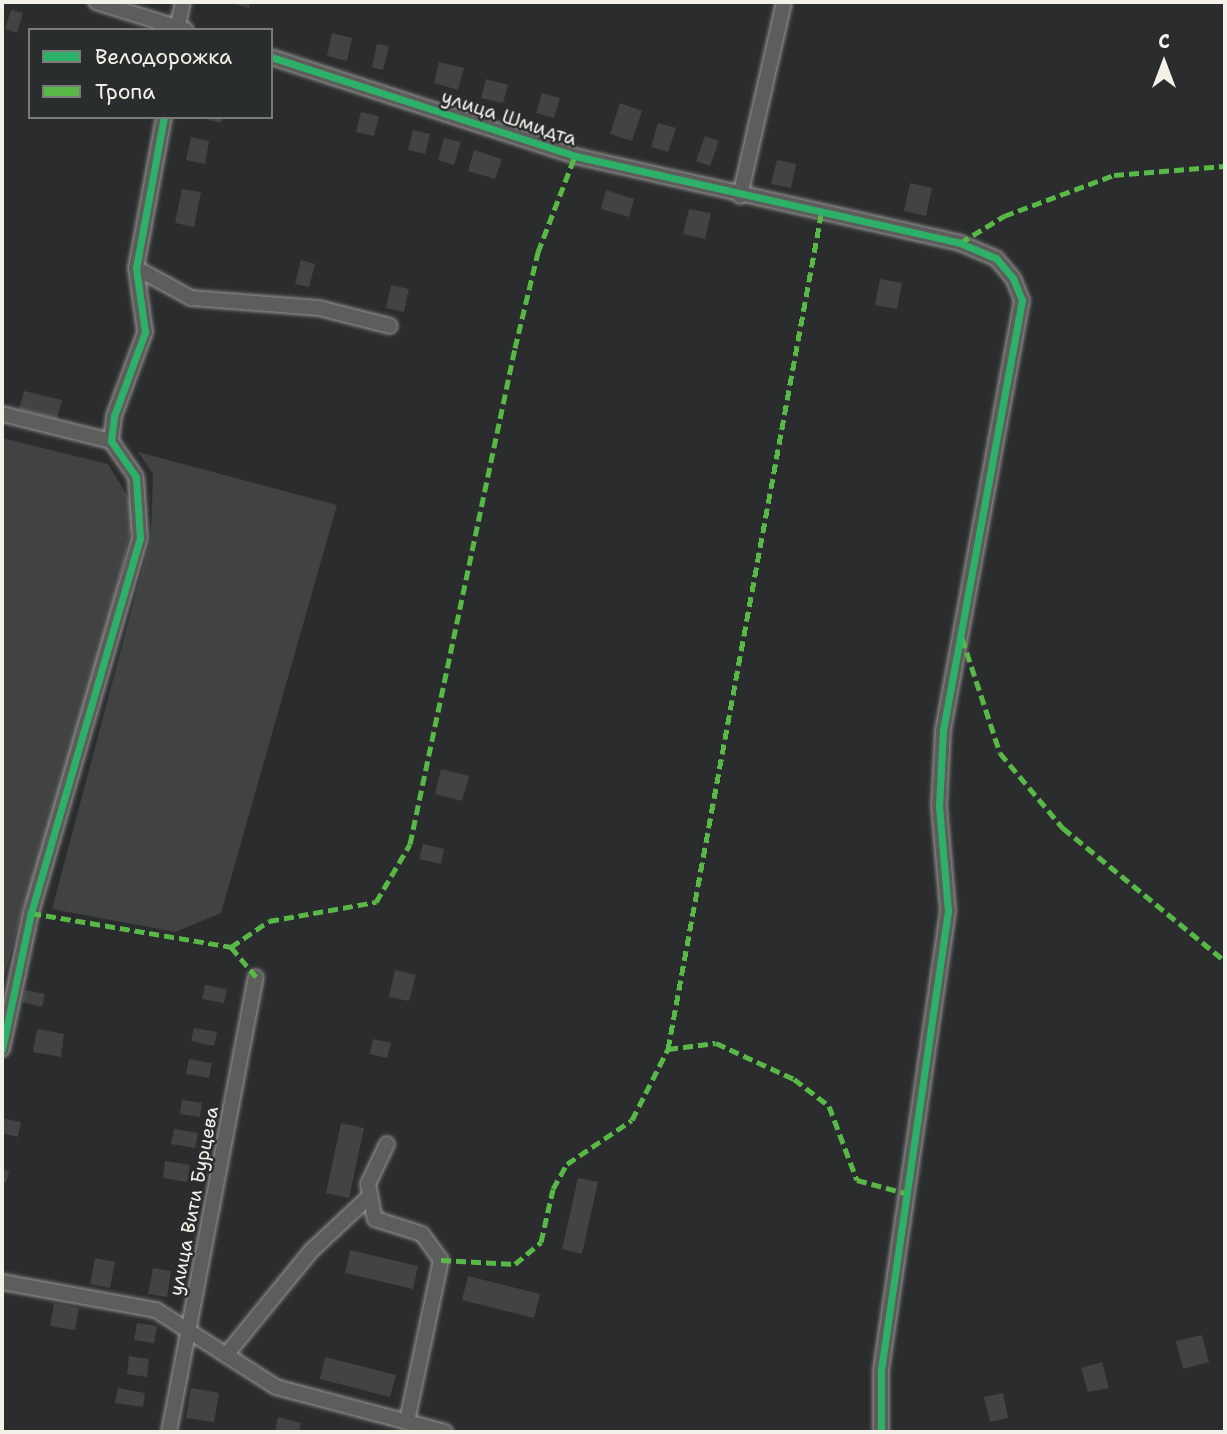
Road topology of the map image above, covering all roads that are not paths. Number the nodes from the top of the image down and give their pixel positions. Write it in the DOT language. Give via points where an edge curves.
graph roads {
  1 [pos="96,2"];
  2 [pos="183,2"];
  3 [pos="783,2"];
  4 [pos="178,28"];
  5 [pos="181,28"];
  6 [pos="273,58"];
  7 [pos="164,119"];
  8 [pos="740,196"];
  9 [pos="136,268"];
  10 [pos="390,326"];
  11 [pos="2,414"];
  12 [pos="111,441"];
  13 [pos="256,977"];
  14 [pos="2,1049"];
  15 [pos="387,1144"];
  16 [pos="370,1196"];
  17 [pos="2,1282"];
  18 [pos="189,1330"];
  19 [pos="226,1355"];
  20 [pos="407,1422"];
  21 [pos="169,1432"];
  22 [pos="445,1432"];
  23 [pos="881,1432"];
  1 -- 4 [label="street"];
  2 -- 5 [label="street"];
  3 -- 8 [label="street"];
  6 -- 8 [label="street, улица Шмидта" via="575,156"];
  7 -- 9 [label="street"];
  8 -- 23 [label="street, улица Шмидта" via="960,243 996,258 1022,300 943,730 939,806 948,911 881,1372"];
  9 -- 10 [label="street" via="191,298 319,308"];
  9 -- 12 [label="street" via="145,332 114,416"];
  11 -- 12 [label="street"];
  12 -- 14 [label="street" via="136,477 140,538 31,913"];
  13 -- 18 [label="street, улица Вити Бурцева"];
  15 -- 16 [label="street" via="368,1184"];
  16 -- 19 [label="street" via="312,1250"];
  16 -- 20 [label="street" via="375,1219 422,1234 441,1260"];
  17 -- 18 [label="street" via="156,1310"];
  18 -- 19 [label="street"];
  18 -- 21 [label="street, улица Вити Бурцева"];
  19 -- 20 [label="street" via="276,1387"];
  20 -- 22 [label="street"];
}
